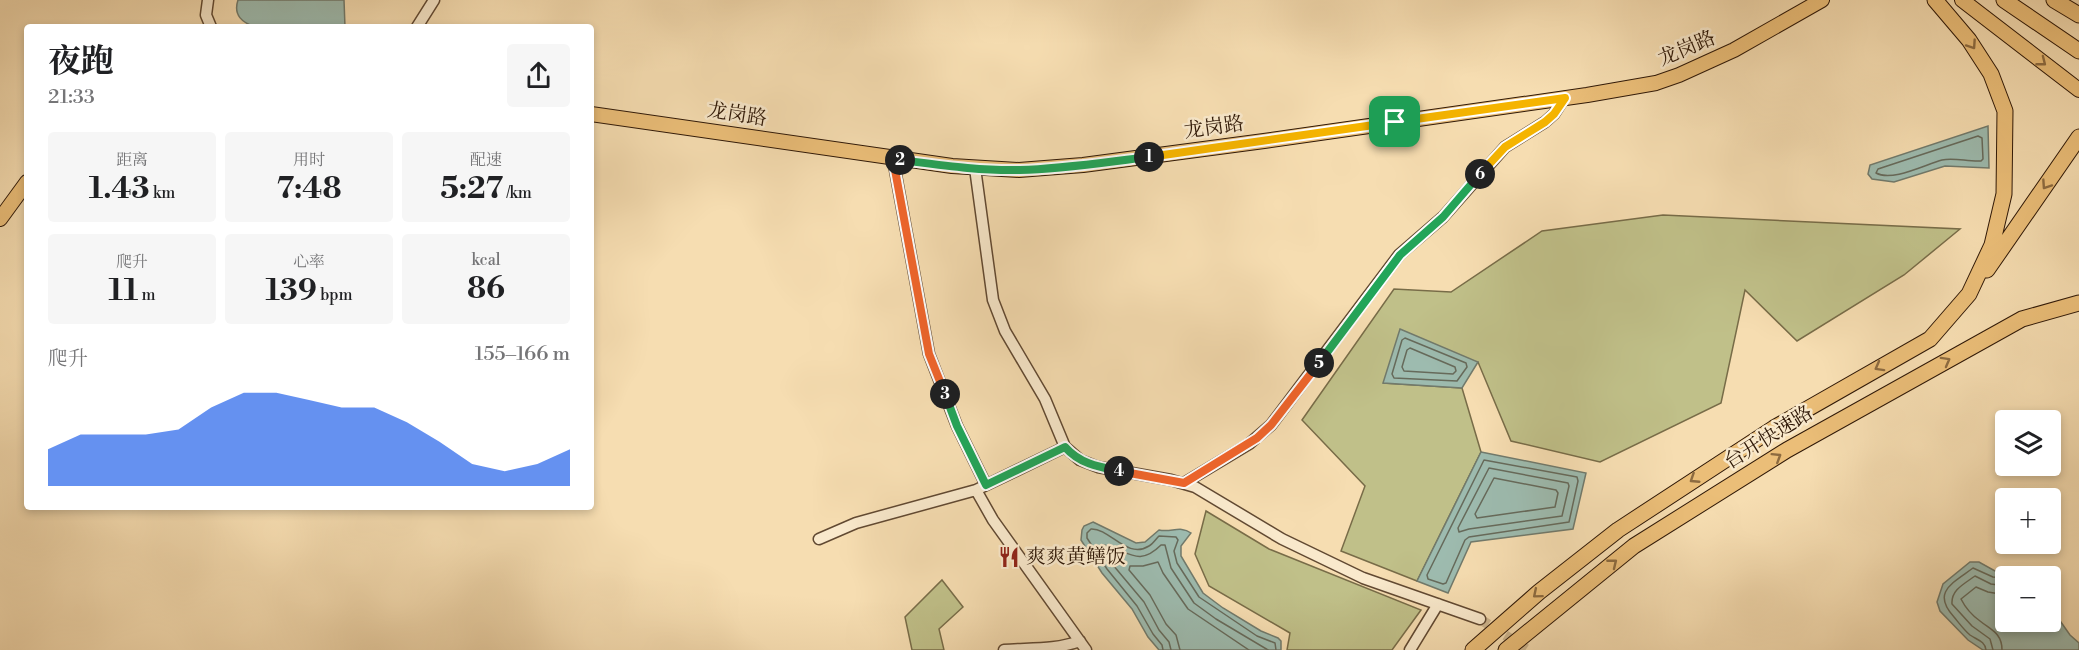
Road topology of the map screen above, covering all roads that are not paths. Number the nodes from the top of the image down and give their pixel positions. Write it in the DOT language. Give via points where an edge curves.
graph roads {
  1 [pos="208,0"];
  2 [pos="434,0"];
  3 [pos="1822,0"];
  4 [pos="1935,0"];
  5 [pos="1962,0"];
  6 [pos="2004,0"];
  7 [pos="2054,0"];
  8 [pos="2079,15"];
  9 [pos="210,24"];
  10 [pos="419,24"];
  11 [pos="2079,51"];
  12 [pos="2079,90"];
  13 [pos="1565,98"];
  14 [pos="594,114"];
  15 [pos="2079,137"];
  16 [pos="893,159"];
  17 [pos="975,168"];
  18 [pos="24,186"];
  19 [pos="0,219"];
  20 [pos="1998,247"];
  21 [pos="2079,293"];
  22 [pos="2079,303"];
  23 [pos="2022,319"];
  24 [pos="1065,447"];
  25 [pos="1184,483"];
  26 [pos="981,488"];
  27 [pos="819,539"];
  28 [pos="1438,604"];
  29 [pos="1480,619"];
  30 [pos="1083,645"];
  31 [pos="1004,650"];
  32 [pos="1410,650"];
  33 [pos="1473,650"];
  34 [pos="1506,650"];
  1 -- 9 [label="street" via="206,15"];
  2 -- 10 [label="street"];
  3 -- 13 [label="main road, 龙岗路" via="1771,31 1679,75 1656,83"];
  4 -- 20 [label="highway, one-way" via="1985,65 2005,111 2004,194"];
  5 -- 12 [label="main road, one-way"];
  6 -- 11 [label="highway"];
  7 -- 8 [label="highway"];
  13 -- 17 [label="main road, 龙岗路" via="1083,165 1019,170"];
  13 -- 25 [label="street" via="1545,122 1505,147 1443,217 1400,255 1271,425 1249,444"];
  14 -- 16 [label="main road, 龙岗路"];
  15 -- 20 [label="highway, one-way"];
  16 -- 17 [label="main road, 龙岗路"];
  16 -- 26 [label="street" via="929,354"];
  17 -- 24 [label="street" via="996,309 1045,399"];
  18 -- 19 [label="main road"];
  20 -- 33 [label="highway, 台开快速路, one-way" via="1969,294 1930,339 1774,428 1627,524 1539,592"];
  21 -- 23 [label="highway"];
  22 -- 23 [label="highway, 台开快速路"];
  34 -- 23 [label="highway, 台开快速路, one-way" via="1634,546 1816,433"];
  24 -- 25 [label="street" via="1080,460 1098,467"];
  24 -- 26 [label="street"];
  25 -- 28 [label="street" via="1363,578"];
  26 -- 27 [label="street" via="856,523"];
  26 -- 30 [label="street" via="993,520"];
  28 -- 29 [label="street"];
  28 -- 32 [label="street"];
  30 -- 31 [label="street" via="1058,650"];
}
